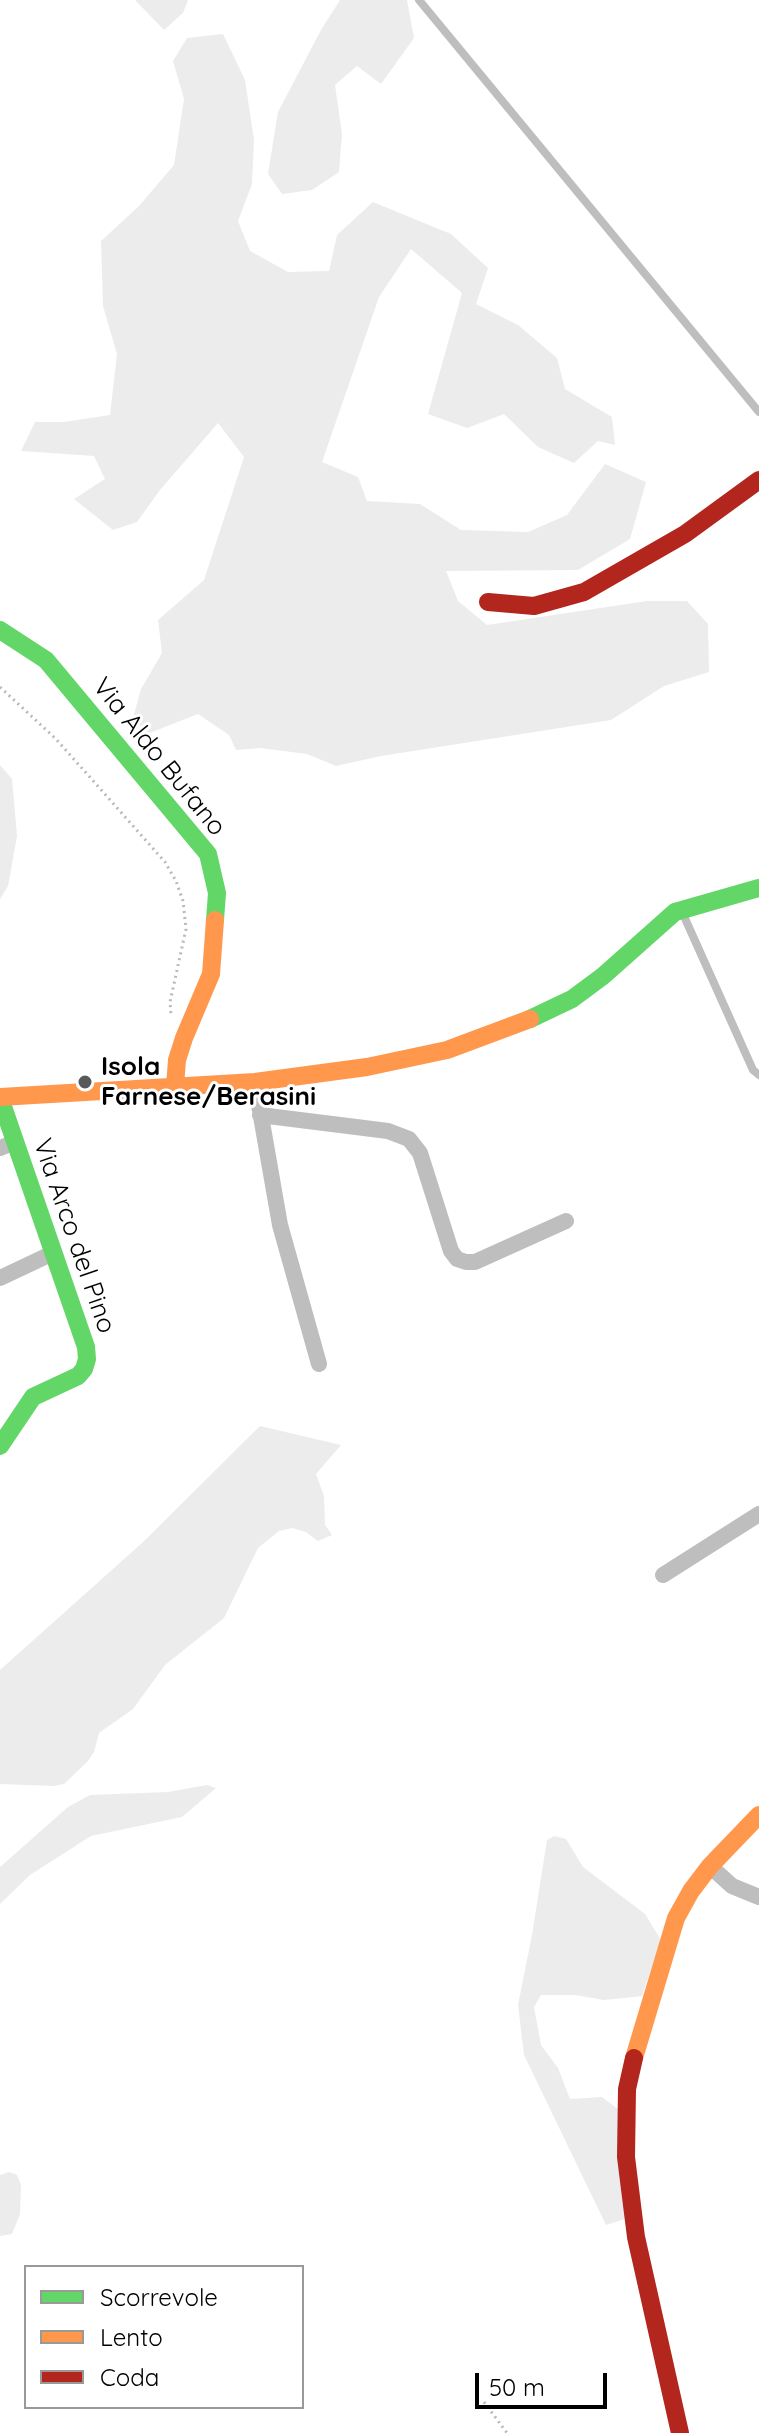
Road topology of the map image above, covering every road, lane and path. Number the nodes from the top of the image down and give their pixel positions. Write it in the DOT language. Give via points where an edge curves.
graph roads {
  1 [pos="419,0"];
  2 [pos="759,412"];
  3 [pos="759,480"];
  4 [pos="488,602"];
  5 [pos="0,630"];
  6 [pos="0,687"];
  7 [pos="759,888"];
  8 [pos="681,910"];
  9 [pos="184,1038"];
  10 [pos="759,1075"];
  11 [pos="255,1082"];
  12 [pos="175,1086"];
  13 [pos="0,1098"];
  14 [pos="260,1115"];
  15 [pos="7,1145"];
  16 [pos="566,1221"];
  17 [pos="53,1253"];
  18 [pos="0,1278"];
  19 [pos="319,1364"];
  20 [pos="0,1446"];
  21 [pos="759,1514"];
  22 [pos="663,1575"];
  23 [pos="759,1815"];
  24 [pos="710,1866"];
  25 [pos="759,1897"];
  26 [pos="484,2402"];
  27 [pos="507,2433"];
  28 [pos="680,2433"];
  1 -- 2 [label="lane"];
  3 -- 4 [label="street" via="685,534 584,592 534,606"];
  5 -- 9 [label="street, Via Aldo Bufano" via="46,660 208,854 217,893 211,974"];
  6 -- 9 [label="path" via="56,739 176,881 186,929 170,1002 171,1021"];
  7 -- 8 [label="street"];
  8 -- 10 [label="lane"];
  8 -- 11 [label="street" via="588,988 520,1024 406,1060"];
  9 -- 12 [label="street, Via Aldo Bufano"];
  11 -- 12 [label="street"];
  11 -- 14 [label="street"];
  12 -- 13 [label="street"];
  13 -- 15 [label="street, Via Arco del Pino"];
  14 -- 16 [label="street" via="388,1131 409,1139 420,1153 451,1251 463,1261 475,1262"];
  14 -- 19 [label="street" via="280,1225"];
  15 -- 17 [label="street, Via Arco del Pino"];
  17 -- 18 [label="street"];
  17 -- 20 [label="street, Via Arco del Pino" via="86,1347 87,1364 78,1376 33,1397"];
  21 -- 22 [label="street"];
  23 -- 24 [label="street"];
  24 -- 25 [label="street" via="732,1886"];
  24 -- 28 [label="street" via="669,1935 627,2089 626,2157 636,2237"];
  26 -- 27 [label="path"];
}
